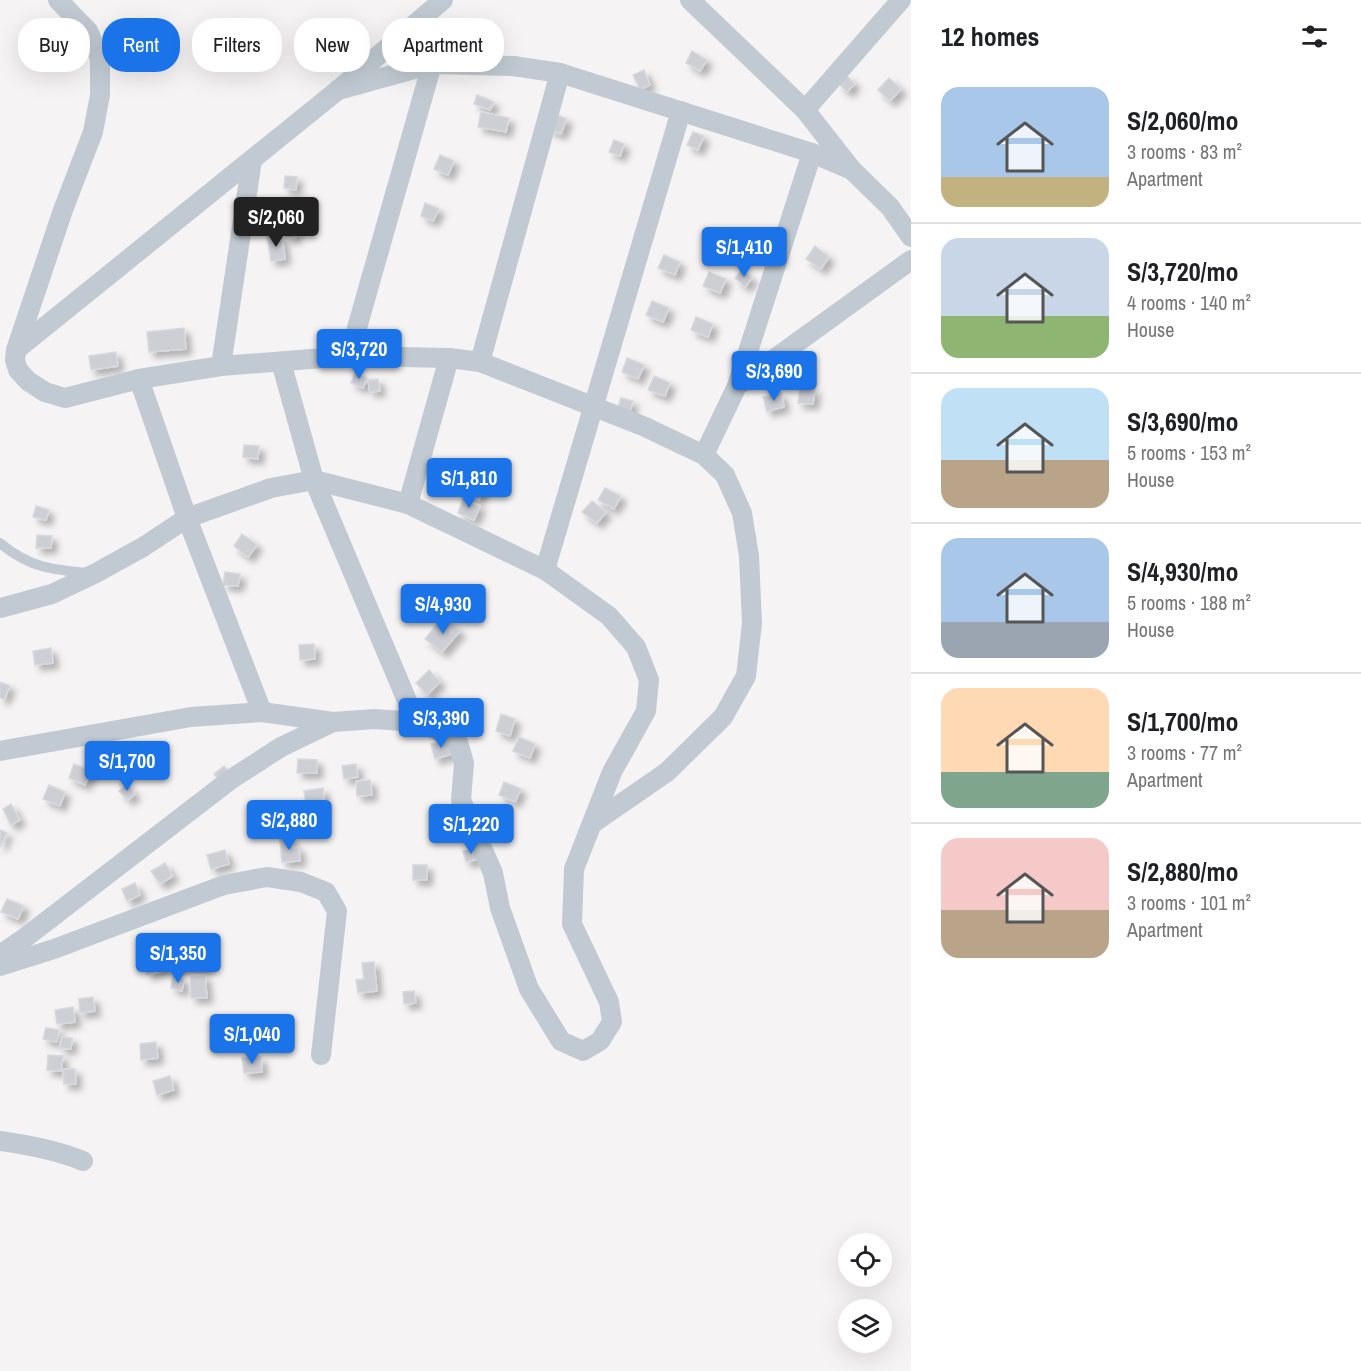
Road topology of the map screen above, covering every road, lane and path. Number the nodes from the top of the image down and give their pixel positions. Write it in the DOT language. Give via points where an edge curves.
graph roads {
  1 [pos="58,0"];
  2 [pos="443,0"];
  3 [pos="690,0"];
  4 [pos="901,0"];
  5 [pos="504,66"];
  6 [pos="403,72"];
  7 [pos="430,72"];
  8 [pos="560,73"];
  9 [pos="338,90"];
  10 [pos="681,111"];
  11 [pos="805,111"];
  12 [pos="812,153"];
  13 [pos="252,160"];
  14 [pos="852,170"];
  15 [pos="911,237"];
  16 [pos="911,260"];
  17 [pos="16,350"];
  18 [pos="349,356"];
  19 [pos="449,358"];
  20 [pos="280,362"];
  21 [pos="480,362"];
  22 [pos="221,366"];
  23 [pos="139,379"];
  24 [pos="737,386"];
  25 [pos="592,407"];
  26 [pos="704,455"];
  27 [pos="314,480"];
  28 [pos="408,504"];
  29 [pos="187,518"];
  30 [pos="0,543"];
  31 [pos="545,570"];
  32 [pos="96,573"];
  33 [pos="0,608"];
  34 [pos="262,712"];
  35 [pos="333,722"];
  36 [pos="417,722"];
  37 [pos="0,751"];
  38 [pos="593,823"];
  39 [pos="0,955"];
  40 [pos="0,966"];
  41 [pos="321,1055"];
  42 [pos="0,1141"];
  43 [pos="83,1161"];
  1 -- 17 [label="street" via="88,31 100,58 100,95 93,132"];
  2 -- 9 [label="street"];
  3 -- 11 [label="street"];
  4 -- 11 [label="street"];
  5 -- 8 [label="street"];
  6 -- 9 [label="street"];
  7 -- 18 [label="street"];
  8 -- 10 [label="street"];
  8 -- 21 [label="street"];
  9 -- 13 [label="street"];
  10 -- 12 [label="street"];
  10 -- 25 [label="street"];
  11 -- 14 [label="street"];
  12 -- 14 [label="street"];
  12 -- 24 [label="street"];
  13 -- 17 [label="street"];
  13 -- 22 [label="street"];
  14 -- 15 [label="street" via="890,207"];
  16 -- 24 [label="street"];
  17 -- 23 [label="street" via="18,370 28,381 65,398"];
  18 -- 19 [label="street"];
  18 -- 20 [label="street"];
  19 -- 21 [label="street"];
  19 -- 28 [label="street"];
  20 -- 22 [label="street"];
  20 -- 27 [label="street"];
  21 -- 25 [label="street"];
  22 -- 23 [label="street"];
  23 -- 29 [label="street"];
  24 -- 26 [label="street"];
  25 -- 26 [label="street"];
  25 -- 31 [label="street"];
  26 -- 38 [label="street" via="725,475 742,513 749,556 752,622 746,676 723,717 667,772"];
  27 -- 28 [label="street"];
  27 -- 29 [label="street" via="271,488"];
  27 -- 36 [label="street"];
  28 -- 31 [label="street"];
  29 -- 32 [label="street"];
  29 -- 34 [label="street"];
  30 -- 32 [label="lane" via="32,564 52,570"];
  31 -- 38 [label="street" via="609,616 636,647 649,680 646,711 612,772"];
  32 -- 33 [label="street" via="52,594"];
  34 -- 35 [label="street"];
  34 -- 37 [label="street" via="191,717"];
  35 -- 36 [label="street"];
  35 -- 39 [label="street" via="281,747 230,780"];
  36 -- 38 [label="street" via="458,742 464,763 461,800 493,873 500,908 529,989 561,1041 583,1051 600,1041 612,1022 609,1002 572,924 574,869"];
  40 -- 41 [label="street" via="54,950 224,885 267,877 302,882 326,892 337,910"];
  42 -- 43 [label="street" via="34,1146"];
}
